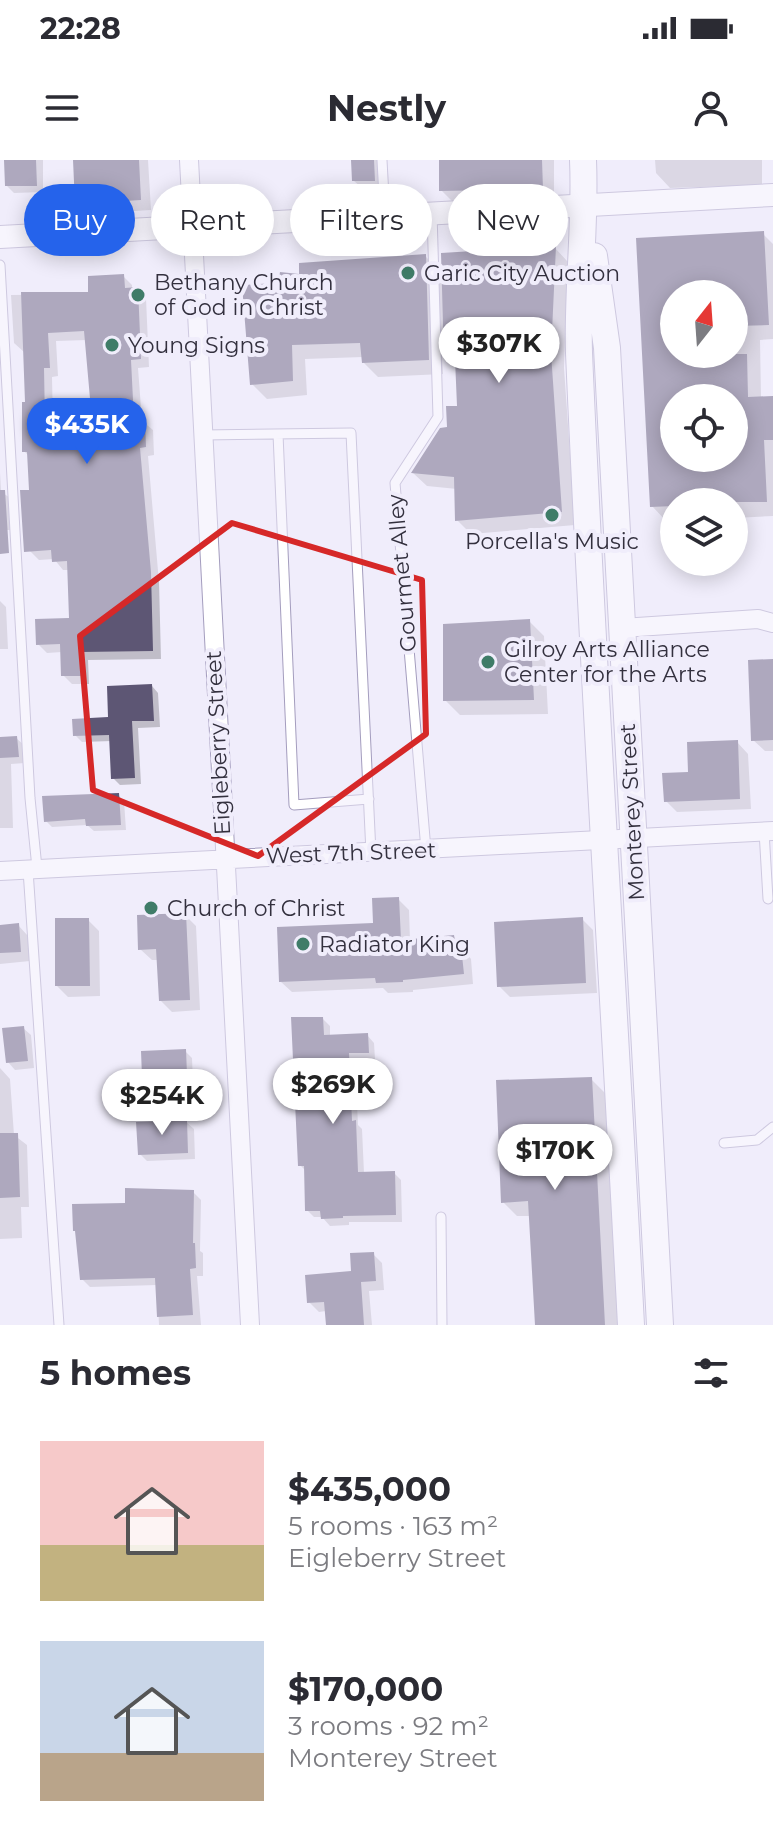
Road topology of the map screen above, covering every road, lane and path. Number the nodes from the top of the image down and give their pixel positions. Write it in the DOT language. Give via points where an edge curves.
graph roads {
  1 [pos="189,160"];
  2 [pos="382,160"];
  3 [pos="583,160"];
  4 [pos="190,184"];
  5 [pos="383,184"];
  6 [pos="773,195"];
  7 [pos="585,205"];
  8 [pos="432,213"];
  9 [pos="151,228"];
  10 [pos="0,237"];
  11 [pos="194,256"];
  12 [pos="0,265"];
  13 [pos="278,434"];
  14 [pos="203,435"];
  15 [pos="773,623"];
  16 [pos="622,628"];
  17 [pos="369,799"];
  18 [pos="768,831"];
  19 [pos="634,838"];
  20 [pos="606,840"];
  21 [pos="426,850"];
  22 [pos="371,853"];
  23 [pos="224,858"];
  24 [pos="32,868"];
  25 [pos="0,871"];
  26 [pos="768,899"];
  27 [pos="773,1127"];
  28 [pos="724,1143"];
  29 [pos="441,1217"];
  30 [pos="59,1325"];
  31 [pos="250,1325"];
  32 [pos="442,1325"];
  33 [pos="631,1325"];
  34 [pos="660,1325"];
  1 -- 4 [label="street, Eigleberry Street"];
  2 -- 5 [label="lane"];
  3 -- 7 [label="main road, Monterey Street"];
  6 -- 7 [label="street"];
  7 -- 8 [label="street"];
  7 -- 16 [label="main road, Monterey Street" via="607,348"];
  7 -- 20 [label="main road, Monterey Street" via="579,348"];
  8 -- 21 [label="lane, Gourmet Alley" via="438,417 395,483"];
  9 -- 10 [label="street"];
  11 -- 14 [label="street, Eigleberry Street"];
  12 -- 24 [label="lane"];
  13 -- 14 [label="lane"];
  13 -- 17 [label="lane" via="351,433"];
  13 -- 17 [label="lane" via="294,805"];
  14 -- 23 [label="street, Eigleberry Street"];
  15 -- 16 [label="street" via="758,619"];
  16 -- 19 [label="main road, Monterey Street"];
  17 -- 22 [label="lane"];
  18 -- 19 [label="street, West 7th Street"];
  18 -- 26 [label="lane"];
  19 -- 20 [label="street, West 7th Street"];
  19 -- 34 [label="main road, Monterey Street"];
  20 -- 21 [label="street, West 7th Street"];
  20 -- 33 [label="main road, Monterey Street"];
  21 -- 22 [label="street, West 7th Street"];
  22 -- 23 [label="street, West 7th Street"];
  23 -- 24 [label="street, West 7th Street"];
  23 -- 31 [label="street, Eigleberry Street"];
  24 -- 25 [label="street, West 7th Street"];
  24 -- 30 [label="lane"];
  27 -- 28 [label="lane" via="757,1140"];
  29 -- 32 [label="lane"];
}
